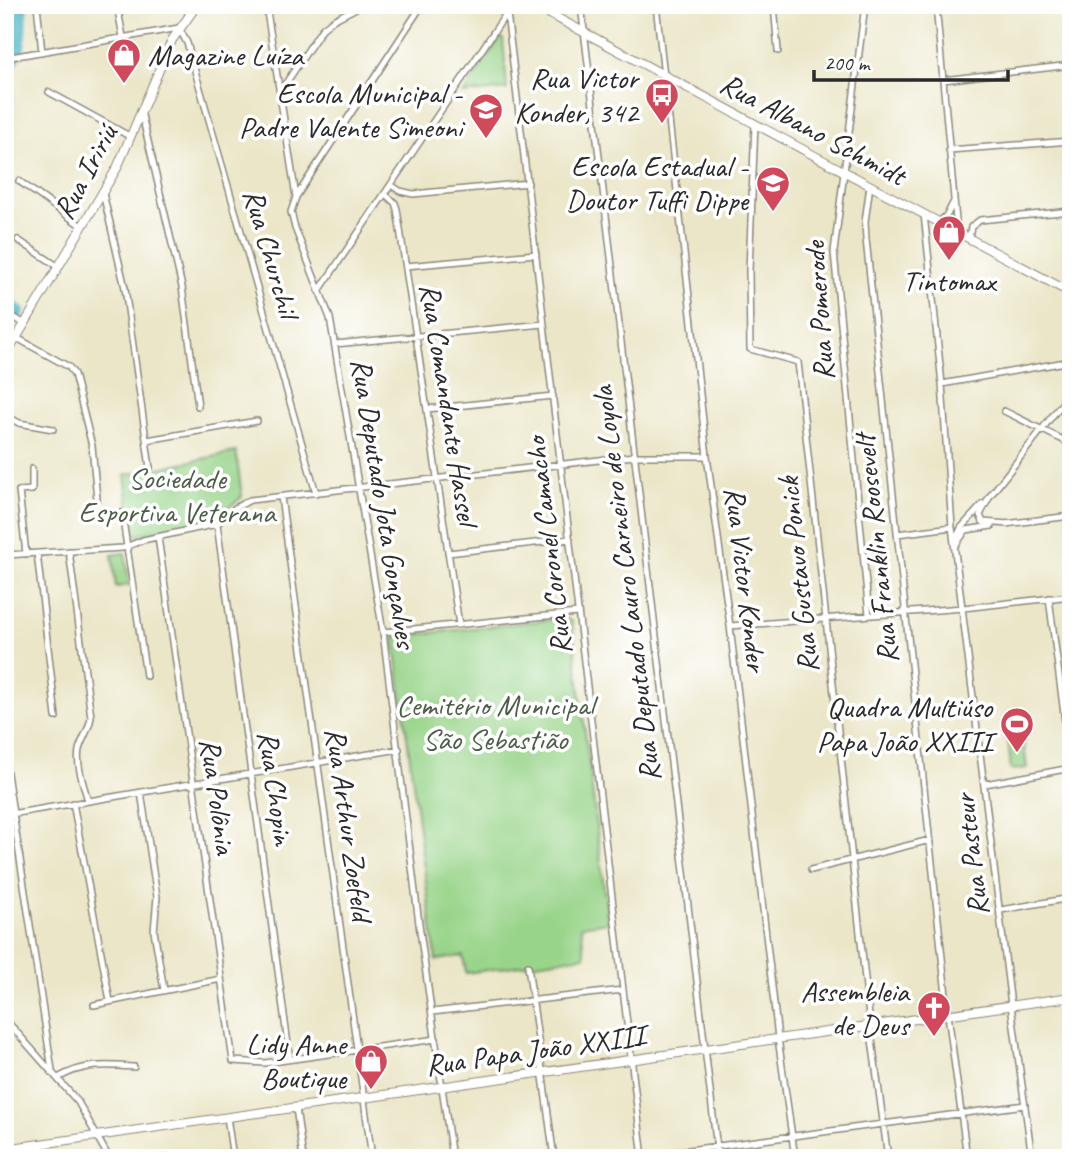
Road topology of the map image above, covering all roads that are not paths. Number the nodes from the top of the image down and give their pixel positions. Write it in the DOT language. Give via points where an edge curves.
graph roads {
  1 [pos="37,5"];
  2 [pos="117,5"];
  3 [pos="187,5"];
  4 [pos="197,5"];
  5 [pos="266,5"];
  6 [pos="422,5"];
  7 [pos="512,5"];
  8 [pos="533,5"];
  9 [pos="580,5"];
  10 [pos="656,5"];
  11 [pos="774,5"];
  12 [pos="865,5"];
  13 [pos="974,5"];
  14 [pos="937,7"];
  15 [pos="356,8"];
  16 [pos="508,13"];
  17 [pos="188,15"];
  18 [pos="179,28"];
  19 [pos="584,32"];
  20 [pos="123,37"];
  21 [pos="778,51"];
  22 [pos="42,52"];
  23 [pos="8,57"];
  24 [pos="1071,65"];
  25 [pos="664,75"];
  26 [pos="943,80"];
  27 [pos="49,92"];
  28 [pos="279,92"];
  29 [pos="141,111"];
  30 [pos="755,124"];
  31 [pos="131,137"];
  32 [pos="1071,141"];
  33 [pos="949,150"];
  34 [pos="845,172"];
  35 [pos="19,181"];
  36 [pos="527,183"];
  37 [pos="391,185"];
  38 [pos="870,185"];
  39 [pos="103,193"];
  40 [pos="385,194"];
  41 [pos="296,197"];
  42 [pos="954,200"];
  43 [pos="1071,211"];
  44 [pos="924,214"];
  45 [pos="939,222"];
  46 [pos="83,227"];
  47 [pos="957,231"];
  48 [pos="969,238"];
  49 [pos="19,240"];
  50 [pos="536,254"];
  51 [pos="59,267"];
  52 [pos="406,267"];
  53 [pos="319,291"];
  54 [pos="1071,293"];
  55 [pos="5,312"];
  56 [pos="25,324"];
  57 [pos="544,324"];
  58 [pos="416,337"];
  59 [pos="17,338"];
  60 [pos="335,344"];
  61 [pos="5,357"];
  62 [pos="1071,361"];
  63 [pos="943,384"];
  64 [pos="1071,392"];
  65 [pos="553,396"];
  66 [pos="198,406"];
  67 [pos="427,409"];
  68 [pos="1004,411"];
  69 [pos="5,415"];
  70 [pos="257,421"];
  71 [pos="53,429"];
  72 [pos="1042,430"];
  73 [pos="146,440"];
  74 [pos="1071,444"];
  75 [pos="634,456"];
  76 [pos="707,456"];
  77 [pos="561,465"];
  78 [pos="150,468"];
  79 [pos="32,470"];
  80 [pos="438,479"];
  81 [pos="359,488"];
  82 [pos="316,493"];
  83 [pos="990,496"];
  84 [pos="281,497"];
  85 [pos="97,499"];
  86 [pos="951,508"];
  87 [pos="122,513"];
  88 [pos="1071,516"];
  89 [pos="217,524"];
  90 [pos="964,524"];
  91 [pos="1008,524"];
  92 [pos="952,527"];
  93 [pos="897,534"];
  94 [pos="158,537"];
  95 [pos="570,539"];
  96 [pos="955,545"];
  97 [pos="127,547"];
  98 [pos="69,551"];
  99 [pos="37,553"];
  100 [pos="449,553"];
  101 [pos="26,554"];
  102 [pos="5,555"];
  103 [pos="1071,596"];
  104 [pos="1049,598"];
  105 [pos="963,608"];
  106 [pos="578,613"];
  107 [pos="905,613"];
  108 [pos="869,615"];
  109 [pos="826,619"];
  110 [pos="459,625"];
  111 [pos="730,626"];
  112 [pos="383,632"];
  113 [pos="146,676"];
  114 [pos="56,718"];
  115 [pos="399,749"];
  116 [pos="5,760"];
  117 [pos="318,762"];
  118 [pos="1071,768"];
  119 [pos="251,774"];
  120 [pos="193,783"];
  121 [pos="985,784"];
  122 [pos="141,792"];
  123 [pos="88,801"];
  124 [pos="74,803"];
  125 [pos="14,814"];
  126 [pos="5,815"];
  127 [pos="930,841"];
  128 [pos="852,860"];
  129 [pos="811,870"];
  130 [pos="1071,898"];
  131 [pos="1001,910"];
  132 [pos="527,966"];
  133 [pos="221,979"];
  134 [pos="623,989"];
  135 [pos="164,990"];
  136 [pos="1071,996"];
  137 [pos="532,1000"];
  138 [pos="110,1001"];
  139 [pos="94,1004"];
  140 [pos="1011,1005"];
  141 [pos="432,1012"];
  142 [pos="948,1014"];
  143 [pos="5,1019"];
  144 [pos="870,1025"];
  145 [pos="778,1038"];
  146 [pos="436,1039"];
  147 [pos="704,1049"];
  148 [pos="357,1050"];
  149 [pos="290,1059"];
  150 [pos="631,1059"];
  151 [pos="134,1067"];
  152 [pos="52,1070"];
  153 [pos="542,1072"];
  154 [pos="58,1078"];
  155 [pos="442,1087"];
  156 [pos="364,1098"];
  157 [pos="1025,1105"];
  158 [pos="296,1108"];
  159 [pos="961,1113"];
  160 [pos="227,1117"];
  161 [pos="884,1124"];
  162 [pos="99,1136"];
  163 [pos="792,1136"];
  164 [pos="716,1146"];
  165 [pos="5,1149"];
  166 [pos="643,1157"];
  167 [pos="109,1158"];
  168 [pos="233,1158"];
  169 [pos="303,1158"];
  170 [pos="372,1158"];
  171 [pos="452,1158"];
  172 [pos="554,1158"];
  173 [pos="629,1158"];
  174 [pos="718,1158"];
  175 [pos="795,1158"];
  176 [pos="888,1158"];
  177 [pos="967,1158"];
  178 [pos="1032,1158"];
  1 -- 22 [label="street"];
  2 -- 20 [label="street"];
  3 -- 17 [label="street"];
  4 -- 17 [label="main road, Rua Iririú"];
  5 -- 28 [label="street, Rua Deputado Jota Gonçalves"];
  6 -- 41 [label="street"];
  7 -- 16 [label="street"];
  8 -- 19 [label="main road, Rua Albano Schmidt"];
  9 -- 19 [label="street, Rua Deputado Lauro Carneiro de Loyola"];
  10 -- 25 [label="street, Rua Victor Konder"];
  11 -- 21 [label="street"];
  12 -- 34 [label="street, Rua Pomerode"];
  13 -- 14 [label="street"];
  14 -- 26 [label="street"];
  15 -- 28 [label="street" via="322,29"];
  16 -- 36 [label="street, Rua Coronel Camacho"];
  16 -- 37 [label="street"];
  17 -- 18 [label="main road, Rua Iririú"];
  18 -- 20 [label="street"];
  18 -- 29 [label="main road, Rua Iririú"];
  18 -- 82 [label="street, Rua Churchil"];
  19 -- 25 [label="main road, Rua Albano Schmidt"];
  19 -- 75 [label="street, Rua Deputado Lauro Carneiro de Loyola"];
  20 -- 22 [label="street"];
  22 -- 23 [label="street"];
  24 -- 26 [label="street"];
  25 -- 30 [label="main road, Rua Albano Schmidt"];
  25 -- 76 [label="street, Rua Victor Konder"];
  26 -- 33 [label="street"];
  27 -- 31 [label="street"];
  28 -- 41 [label="street, Rua Deputado Jota Gonçalves"];
  29 -- 31 [label="main road, Rua Iririú"];
  29 -- 66 [label="street" via="183,287"];
  30 -- 34 [label="main road, Rua Albano Schmidt"];
  30 -- 109 [label="street, Rua Gustavo Ponick" via="750,349 798,362"];
  31 -- 39 [label="main road, Rua Iririú"];
  32 -- 33 [label="street"];
  33 -- 42 [label="street"];
  34 -- 38 [label="main road, Rua Albano Schmidt"];
  34 -- 108 [label="street, Rua Pomerode" via="834,260"];
  35 -- 46 [label="street"];
  36 -- 37 [label="street" via="413,194"];
  36 -- 50 [label="street, Rua Coronel Camacho"];
  37 -- 40 [label="street"];
  38 -- 44 [label="main road, Rua Albano Schmidt"];
  38 -- 93 [label="street, Rua Franklin Roosevelt" via="865,229"];
  39 -- 46 [label="main road, Rua Iririú"];
  39 -- 73 [label="street" via="125,288"];
  40 -- 52 [label="street, Rua Comandante Hassel" via="397,209"];
  40 -- 53 [label="street"];
  41 -- 53 [label="street, Rua Deputado Jota Gonçalves" via="292,219"];
  42 -- 45 [label="street"];
  42 -- 47 [label="street"];
  43 -- 48 [label="street" via="980,220 971,227"];
  44 -- 45 [label="main road, Rua Albano Schmidt"];
  44 -- 63 [label="street, Rua Pasteur"];
  45 -- 47 [label="main road, Rua Albano Schmidt"];
  46 -- 51 [label="main road, Rua Iririú"];
  47 -- 48 [label="main road, Rua Albano Schmidt"];
  48 -- 54 [label="main road, Rua Albano Schmidt"];
  49 -- 51 [label="street"];
  50 -- 52 [label="street"];
  50 -- 57 [label="street, Rua Coronel Camacho"];
  51 -- 56 [label="main road, Rua Iririú"];
  52 -- 58 [label="street, Rua Comandante Hassel"];
  53 -- 60 [label="street, Rua Deputado Jota Gonçalves"];
  55 -- 56 [label="street"];
  56 -- 59 [label="main road, Rua Iririú"];
  57 -- 58 [label="street"];
  57 -- 65 [label="street, Rua Coronel Camacho"];
  58 -- 60 [label="street"];
  58 -- 67 [label="street, Rua Comandante Hassel"];
  59 -- 61 [label="main road, Rua Iririú"];
  59 -- 85 [label="street" via="74,373 92,446"];
  60 -- 81 [label="street, Rua Deputado Jota Gonçalves"];
  62 -- 63 [label="street"];
  63 -- 86 [label="street, Rua Pasteur"];
  64 -- 72 [label="street"];
  65 -- 67 [label="street"];
  65 -- 77 [label="street, Rua Coronel Camacho"];
  67 -- 80 [label="street, Rua Comandante Hassel"];
  68 -- 72 [label="street"];
  69 -- 71 [label="street" via="19,423"];
  70 -- 73 [label="street"];
  72 -- 74 [label="street"];
  72 -- 83 [label="street"];
  73 -- 78 [label="street"];
  75 -- 76 [label="street"];
  75 -- 77 [label="street"];
  75 -- 147 [label="street, Rua Deputado Lauro Carneiro de Loyola"];
  76 -- 111 [label="street, Rua Victor Konder"];
  77 -- 80 [label="street"];
  77 -- 95 [label="street, Rua Coronel Camacho"];
  79 -- 101 [label="street" via="32,490 19,491"];
  80 -- 81 [label="street"];
  80 -- 100 [label="street, Rua Comandante Hassel"];
  81 -- 82 [label="street"];
  81 -- 112 [label="street, Rua Deputado Jota Gonçalves"];
  82 -- 84 [label="street"];
  83 -- 90 [label="street"];
  83 -- 91 [label="street" via="981,519"];
  84 -- 89 [label="street" via="245,502"];
  84 -- 117 [label="street, Rua Arthur Zoefeld"];
  86 -- 90 [label="street" via="955,520"];
  86 -- 92 [label="street, Rua Pasteur"];
  87 -- 97 [label="street"];
  88 -- 91 [label="street"];
  89 -- 94 [label="street"];
  89 -- 119 [label="street, Rua Chopin"];
  90 -- 96 [label="street"];
  91 -- 96 [label="street" via="971,529"];
  92 -- 93 [label="street"];
  92 -- 96 [label="street, Rua Pasteur"];
  93 -- 107 [label="street, Rua Franklin Roosevelt"];
  94 -- 97 [label="street"];
  94 -- 120 [label="street, Rua Polônia"];
  95 -- 100 [label="street"];
  95 -- 106 [label="street, Rua Coronel Camacho"];
  96 -- 105 [label="street, Rua Pasteur"];
  97 -- 98 [label="street"];
  97 -- 113 [label="street"];
  98 -- 99 [label="street"];
  98 -- 123 [label="street" via="91,717 78,759"];
  99 -- 101 [label="street"];
  99 -- 114 [label="street"];
  100 -- 110 [label="street, Rua Comandante Hassel"];
  101 -- 102 [label="street"];
  103 -- 104 [label="street"];
  104 -- 105 [label="street"];
  104 -- 118 [label="street"];
  105 -- 107 [label="street"];
  105 -- 121 [label="street, Rua Pasteur"];
  106 -- 110 [label="street"];
  106 -- 134 [label="street, Rua Coronel Camacho"];
  107 -- 108 [label="street"];
  107 -- 127 [label="street, Rua Franklin Roosevelt"];
  108 -- 109 [label="street"];
  109 -- 111 [label="street"];
  109 -- 128 [label="street, Rua Gustavo Ponick"];
  110 -- 112 [label="street"];
  111 -- 145 [label="street, Rua Victor Konder"];
  112 -- 115 [label="street, Rua Deputado Jota Gonçalves"];
  115 -- 117 [label="street"];
  115 -- 141 [label="street, Rua Deputado Jota Gonçalves"];
  116 -- 125 [label="street"];
  117 -- 119 [label="street"];
  117 -- 148 [label="street, Rua Arthur Zoefeld"];
  118 -- 121 [label="street"];
  119 -- 120 [label="street"];
  119 -- 149 [label="street, Rua Chopin"];
  120 -- 122 [label="street"];
  120 -- 133 [label="street, Rua Polônia"];
  121 -- 131 [label="street, Rua Pasteur"];
  122 -- 123 [label="street"];
  122 -- 135 [label="street" via="157,897 154,931"];
  123 -- 124 [label="street"];
  124 -- 125 [label="street"];
  124 -- 138 [label="street"];
  125 -- 126 [label="street"];
  125 -- 152 [label="street"];
  127 -- 128 [label="street"];
  127 -- 142 [label="street, Rua Franklin Roosevelt"];
  128 -- 129 [label="street"];
  128 -- 144 [label="street, Rua Gustavo Ponick"];
  130 -- 131 [label="street"];
  131 -- 140 [label="street, Rua Pasteur"];
  132 -- 137 [label="street"];
  133 -- 135 [label="street"];
  133 -- 149 [label="street, Rua Polônia" via="233,1061 255,1064"];
  134 -- 137 [label="street"];
  134 -- 150 [label="street, Rua Coronel Camacho"];
  135 -- 138 [label="street"];
  136 -- 140 [label="main road, Rua Papa João XXIII"];
  137 -- 141 [label="street"];
  137 -- 153 [label="street"];
  138 -- 139 [label="street"];
  140 -- 142 [label="main road, Rua Papa João XXIII"];
  140 -- 157 [label="street, Rua Pasteur"];
  141 -- 146 [label="street, Rua Deputado Jota Gonçalves"];
  142 -- 144 [label="main road, Rua Papa João XXIII"];
  142 -- 159 [label="street, Rua Franklin Roosevelt"];
  143 -- 152 [label="street"];
  144 -- 145 [label="main road, Rua Papa João XXIII"];
  144 -- 161 [label="street, Rua Gustavo Ponick"];
  145 -- 147 [label="main road, Rua Papa João XXIII"];
  145 -- 163 [label="street, Rua Victor Konder"];
  146 -- 148 [label="street"];
  146 -- 155 [label="street, Rua Deputado Jota Gonçalves"];
  147 -- 150 [label="main road, Rua Papa João XXIII"];
  147 -- 164 [label="street, Rua Deputado Lauro Carneiro de Loyola"];
  148 -- 149 [label="street"];
  148 -- 156 [label="street, Rua Arthur Zoefeld"];
  150 -- 153 [label="main road, Rua Papa João XXIII"];
  150 -- 166 [label="street, Rua Coronel Camacho"];
  151 -- 154 [label="street" via="85,1066"];
  152 -- 154 [label="street"];
  153 -- 155 [label="main road, Rua Papa João XXIII"];
  153 -- 172 [label="street"];
  154 -- 162 [label="street"];
  155 -- 156 [label="main road, Rua Papa João XXIII"];
  155 -- 171 [label="street, Rua Deputado Jota Gonçalves"];
  156 -- 158 [label="main road, Rua Papa João XXIII"];
  156 -- 170 [label="street, Rua Arthur Zoefeld"];
  157 -- 159 [label="street"];
  157 -- 178 [label="street, Rua Pasteur"];
  158 -- 160 [label="main road, Rua Papa João XXIII"];
  158 -- 169 [label="street"];
  159 -- 161 [label="street"];
  159 -- 177 [label="street, Rua Franklin Roosevelt"];
  160 -- 162 [label="main road, Rua Papa João XXIII"];
  160 -- 168 [label="street"];
  161 -- 163 [label="street"];
  161 -- 176 [label="street, Rua Gustavo Ponick"];
  162 -- 165 [label="main road, Rua Papa João XXIII"];
  162 -- 167 [label="street"];
  163 -- 164 [label="street"];
  163 -- 175 [label="street, Rua Victor Konder"];
  164 -- 166 [label="street"];
  164 -- 174 [label="street, Rua Deputado Lauro Carneiro de Loyola"];
  166 -- 173 [label="street"];
}
